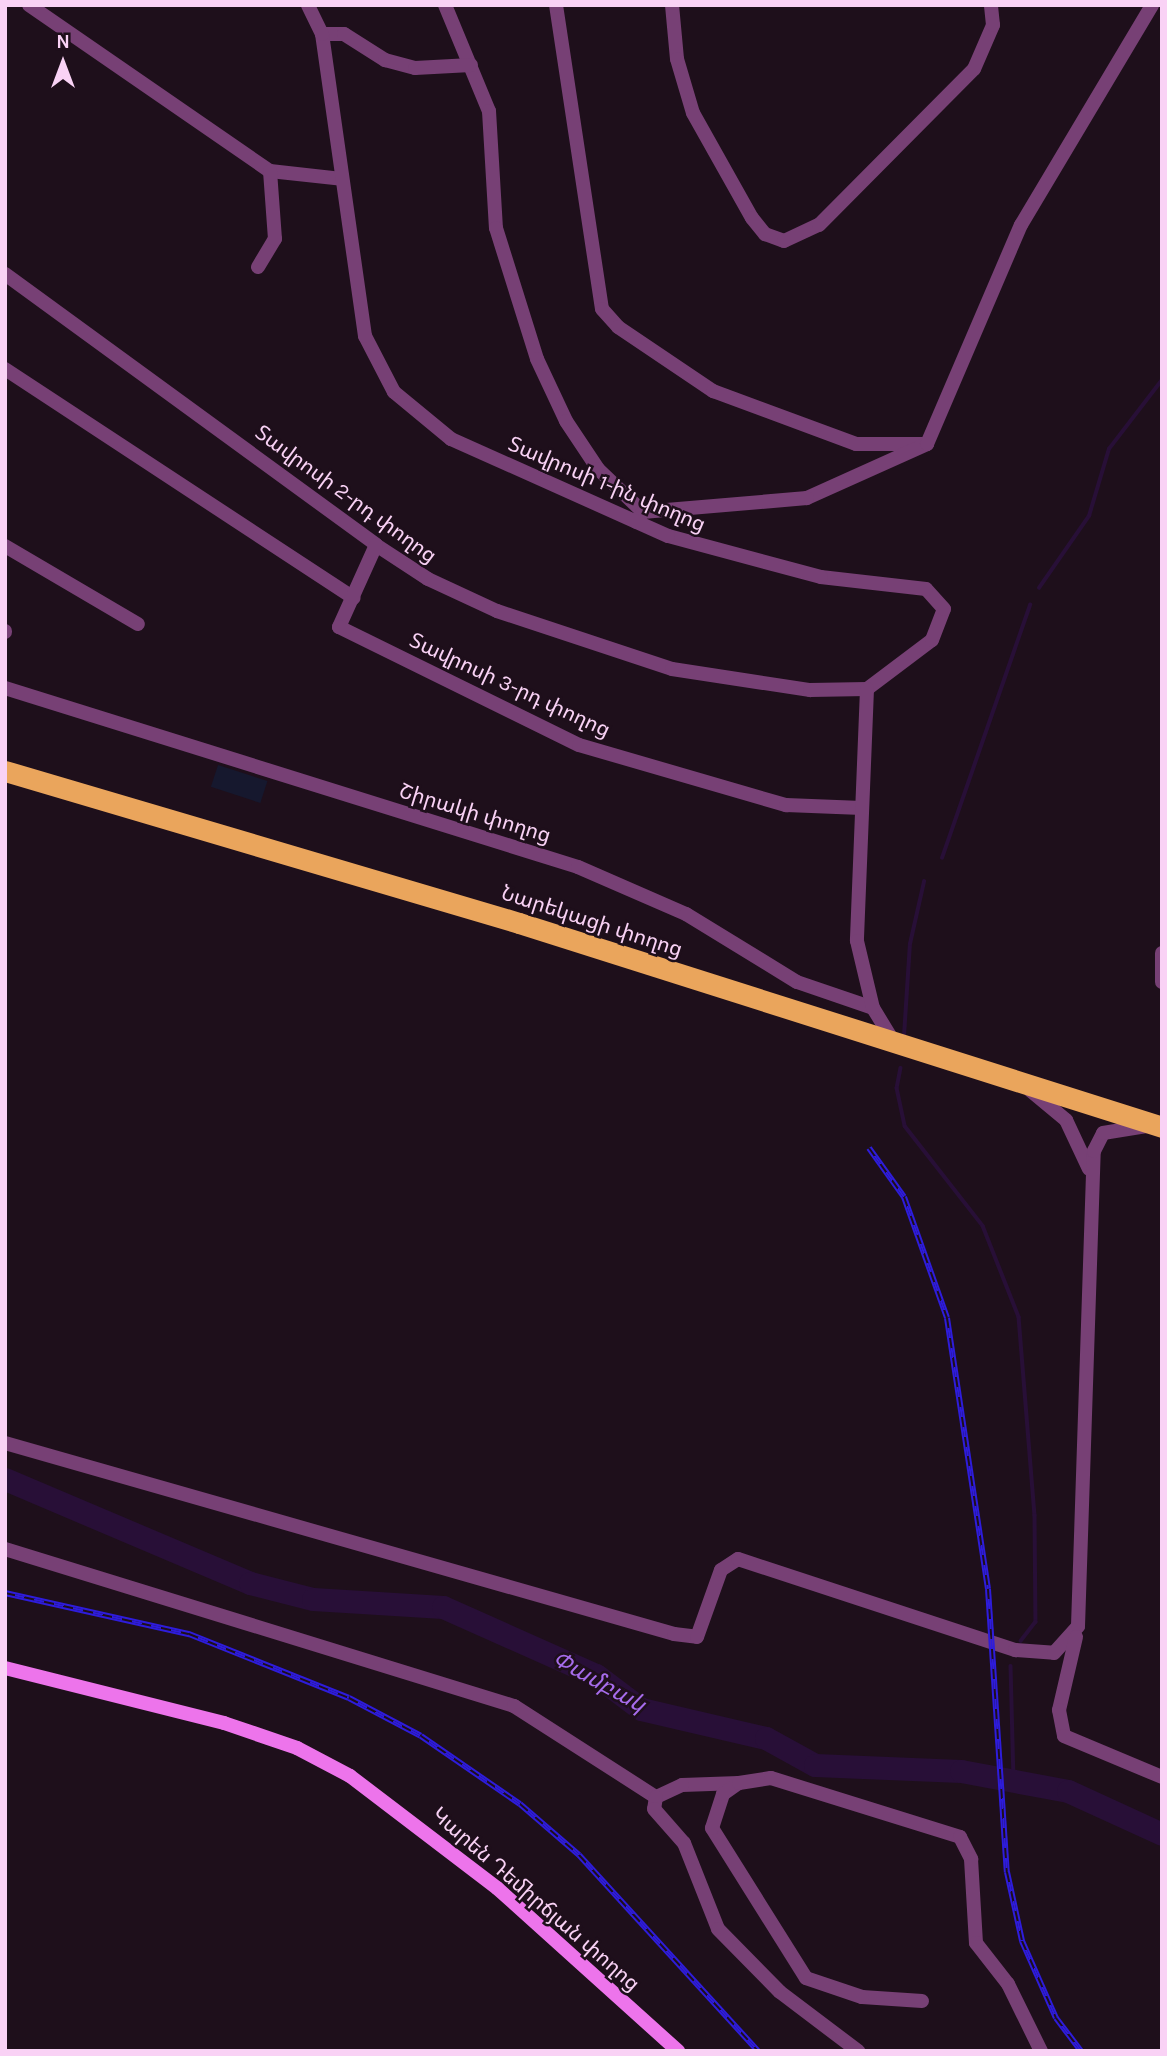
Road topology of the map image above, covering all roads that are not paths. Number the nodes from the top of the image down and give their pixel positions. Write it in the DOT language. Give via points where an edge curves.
graph roads {
  1 [pos="29,5"];
  2 [pos="309,5"];
  3 [pos="445,5"];
  4 [pos="555,5"];
  5 [pos="672,5"];
  6 [pos="991,5"];
  7 [pos="1152,5"];
  8 [pos="323,34"];
  9 [pos="471,65"];
  10 [pos="270,171"];
  11 [pos="342,179"];
  12 [pos="258,267"];
  13 [pos="7,278"];
  14 [pos="5,369"];
  15 [pos="928,444"];
  16 [pos="639,517"];
  17 [pos="376,545"];
  18 [pos="5,546"];
  19 [pos="353,598"];
  20 [pos="138,624"];
  21 [pos="5,688"];
  22 [pos="867,689"];
  23 [pos="5,771"];
  24 [pos="862,808"];
  25 [pos="1162,953"];
  26 [pos="1162,982"];
  27 [pos="873,1008"];
  28 [pos="895,1044"];
  29 [pos="1019,1082"];
  30 [pos="1158,1125"];
  31 [pos="1092,1181"];
  32 [pos="5,1443"];
  33 [pos="5,1549"];
  34 [pos="1077,1633"];
  35 [pos="5,1668"];
  36 [pos="1162,1777"];
  37 [pos="739,1783"];
  38 [pos="656,1797"];
  39 [pos="922,2001"];
  40 [pos="678,2051"];
  41 [pos="859,2051"];
  42 [pos="1041,2051"];
  1 -- 10 [label="street"];
  2 -- 8 [label="street, Տավրոսի 1-ին փողոց"];
  3 -- 9 [label="street"];
  4 -- 15 [label="street" via="602,309 618,327 713,391 856,444"];
  5 -- 6 [label="street" via="677,59 693,113 752,218 765,234 784,241 819,225 974,69 993,25"];
  7 -- 15 [label="street" via="1021,225"];
  8 -- 9 [label="street" via="344,34 384,60 415,68"];
  8 -- 11 [label="street, Տավրոսի 1-ին փողոց"];
  9 -- 16 [label="street" via="489,111 496,228 537,359 566,421"];
  10 -- 11 [label="street"];
  10 -- 12 [label="street" via="275,239"];
  11 -- 16 [label="street, Տավրոսի 1-ին փողոց" via="366,336 394,392 451,439"];
  13 -- 17 [label="street, Տավրոսի 2-րդ փողոց"];
  14 -- 19 [label="street"];
  15 -- 16 [label="street" via="807,498"];
  16 -- 22 [label="street, Տավրոսի 1-ին փողոց" via="757,564 926,589 938,597 944,609 932,640"];
  17 -- 19 [label="street, Տավրոսի 3-րդ փողոց"];
  17 -- 22 [label="street, Տավրոսի 2-րդ փողոց" via="428,579 498,611 672,669 810,690"];
  18 -- 20 [label="street"];
  19 -- 24 [label="street, Տավրոսի 3-րդ փողոց" via="339,627 579,745 786,805"];
  21 -- 27 [label="street, Շիրակի փողոց" via="578,867 686,914 797,982"];
  22 -- 24 [label="street"];
  23 -- 28 [label="highway, Նարեկացի փողոց" via="353,871"];
  24 -- 27 [label="street" via="857,941"];
  25 -- 26 [label="street"];
  27 -- 28 [label="street"];
  28 -- 29 [label="highway, Նարեկացի փողոց"];
  29 -- 30 [label="highway, Նարեկացի փողոց"];
  29 -- 31 [label="street" via="1074,1130"];
  30 -- 31 [label="street" via="1103,1133 1094,1151"];
  31 -- 34 [label="street"];
  32 -- 34 [label="street" via="674,1634 698,1637 721,1570 738,1559 1040,1656 1062,1649"];
  33 -- 38 [label="street" via="514,1706"];
  34 -- 36 [label="street" via="1059,1710 1064,1736"];
  35 -- 40 [label="main road, Կարեն Դեմիրճյան փողոց" via="224,1723 297,1748 350,1776 497,1888"];
  37 -- 38 [label="street" via="682,1785"];
  37 -- 39 [label="street" via="723,1794 712,1828 806,1978 862,1997"];
  37 -- 42 [label="street" via="771,1777 960,1837 973,1869 976,1943 1008,1984"];
  38 -- 41 [label="street" via="654,1809 684,1843 718,1929 780,1992"];
}
